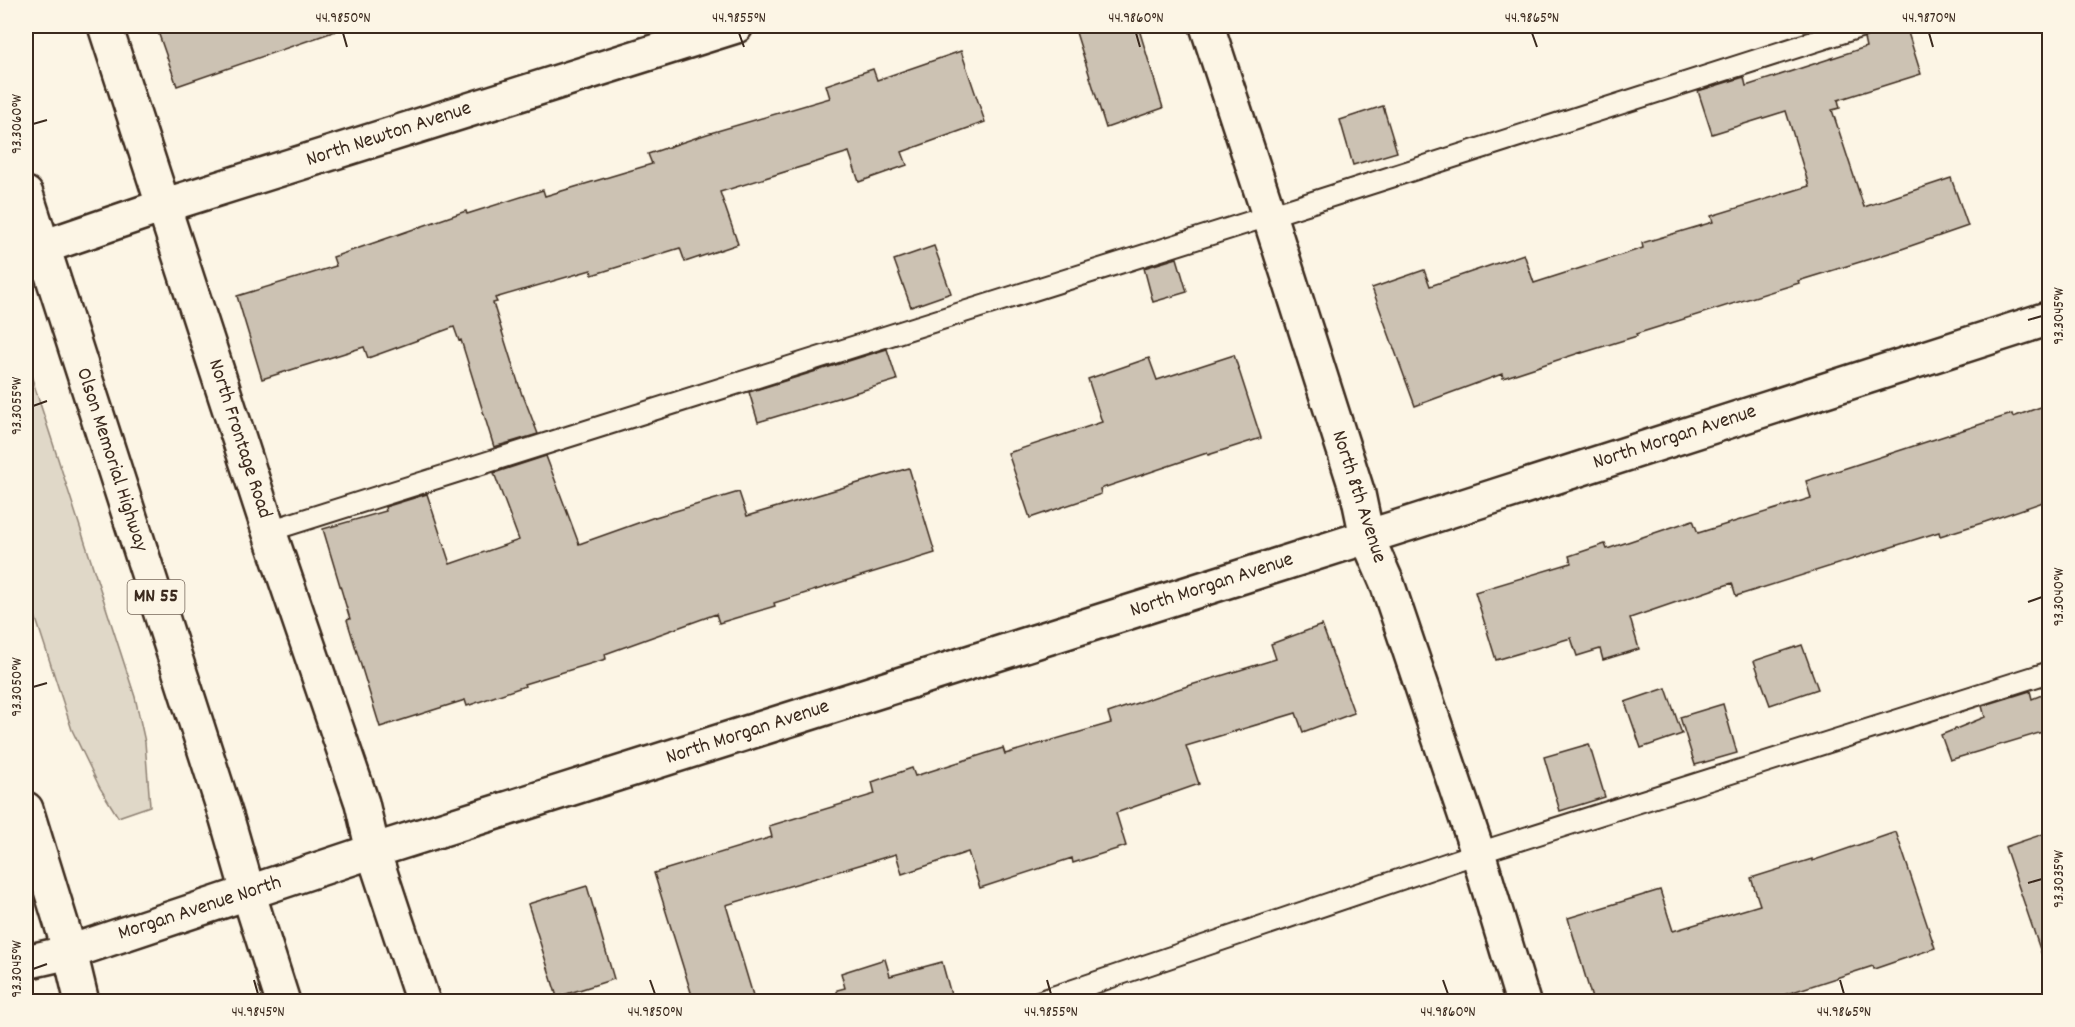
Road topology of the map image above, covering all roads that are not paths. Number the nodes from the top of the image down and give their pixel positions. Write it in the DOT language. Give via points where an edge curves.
graph roads {
  1 [pos="105,26"];
  2 [pos="736,26"];
  3 [pos="1207,26"];
  4 [pos="1863,26"];
  5 [pos="26,194"];
  6 [pos="164,206"];
  7 [pos="1269,215"];
  8 [pos="43,247"];
  9 [pos="2049,318"];
  10 [pos="269,531"];
  11 [pos="1367,537"];
  12 [pos="2049,672"];
  13 [pos="26,809"];
  14 [pos="373,851"];
  15 [pos="1478,853"];
  16 [pos="248,892"];
  17 [pos="70,952"];
  18 [pos="26,962"];
  19 [pos="82,1002"];
  20 [pos="283,1002"];
  21 [pos="423,1002"];
  22 [pos="1038,1002"];
  23 [pos="1523,1002"];
  1 -- 6 [label="street, North Frontage Road"];
  2 -- 6 [label="street, North Newton Avenue"];
  3 -- 7 [label="street, North 8th Avenue"];
  4 -- 7 [label="lane"];
  5 -- 8 [label="street, Olson Memorial Highway / MN 55"];
  6 -- 8 [label="street, North Newton Avenue"];
  6 -- 10 [label="street, North Frontage Road"];
  7 -- 10 [label="lane"];
  7 -- 11 [label="street, North 8th Avenue" via="1358,494"];
  8 -- 16 [label="street, Olson Memorial Highway / MN 55"];
  9 -- 11 [label="street, North Morgan Avenue"];
  10 -- 14 [label="street, North Frontage Road" via="362,803"];
  11 -- 14 [label="street, North Morgan Avenue"];
  11 -- 15 [label="street, North 8th Avenue" via="1387,583"];
  12 -- 15 [label="lane"];
  13 -- 17 [label="street"];
  14 -- 16 [label="street, Morgan Avenue North"];
  14 -- 21 [label="street, North Frontage Road"];
  15 -- 22 [label="lane"];
  15 -- 23 [label="street, North 8th Avenue"];
  16 -- 17 [label="street, Morgan Avenue North"];
  16 -- 20 [label="street, Olson Memorial Highway / MN 55"];
  17 -- 18 [label="street, Morgan Avenue North"];
  17 -- 19 [label="street"];
}
